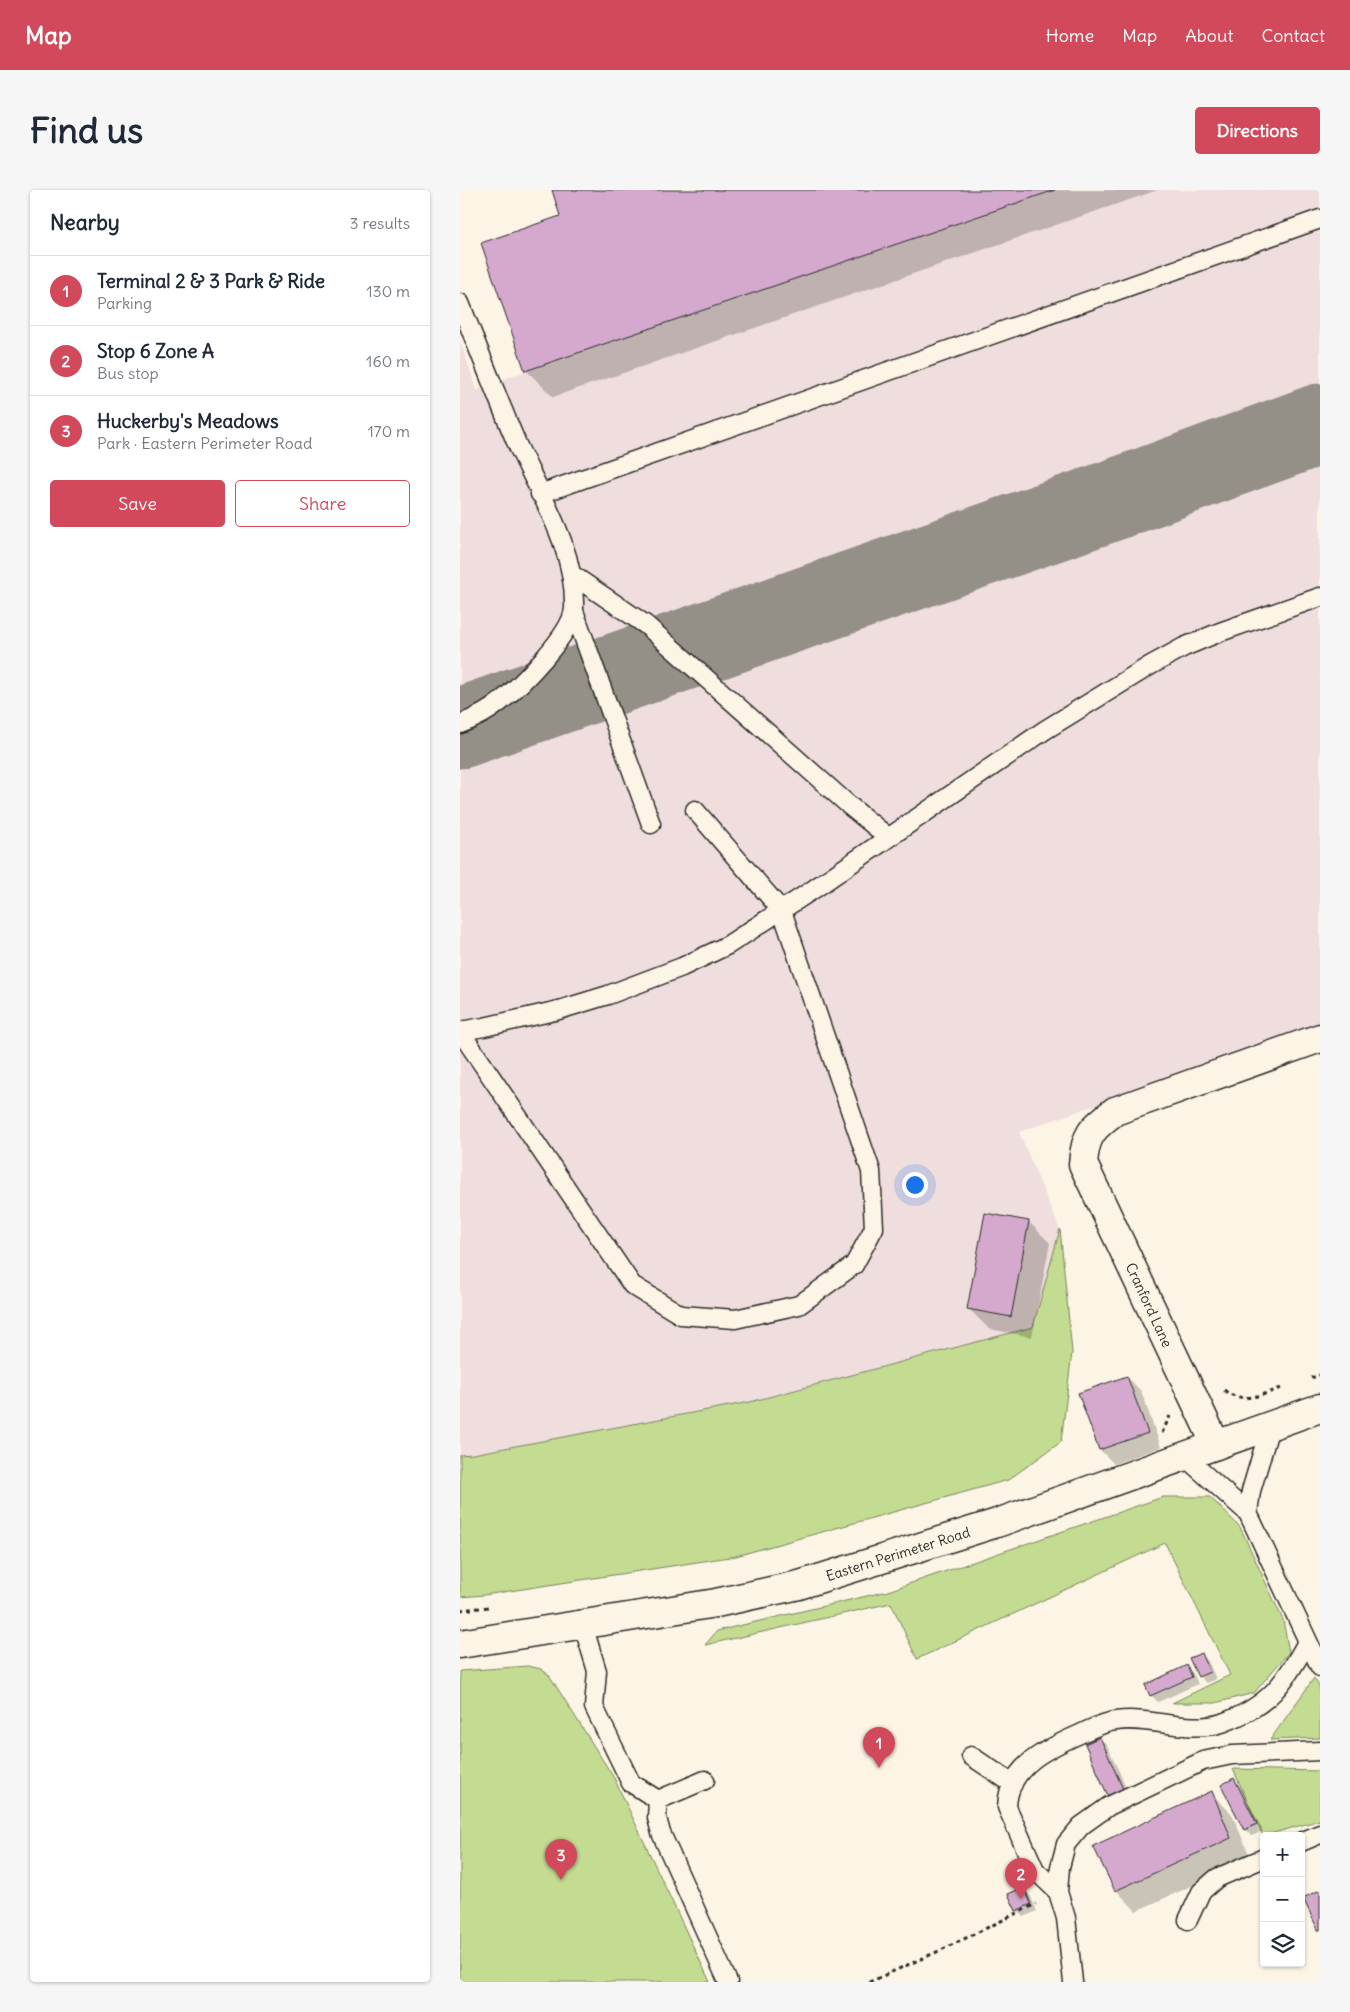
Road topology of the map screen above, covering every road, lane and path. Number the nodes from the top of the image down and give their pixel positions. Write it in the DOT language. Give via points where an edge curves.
graph roads {
  1 [pos="1320,219"];
  2 [pos="460,303"];
  3 [pos="540,494"];
  4 [pos="571,574"];
  5 [pos="1320,596"];
  6 [pos="574,611"];
  7 [pos="460,724"];
  8 [pos="695,810"];
  9 [pos="652,824"];
  10 [pos="888,837"];
  11 [pos="782,911"];
  12 [pos="460,1031"];
  13 [pos="1320,1038"];
  14 [pos="1320,1375"];
  15 [pos="1303,1381"];
  16 [pos="1287,1386"];
  17 [pos="1188,1387"];
  18 [pos="1320,1408"];
  19 [pos="1270,1426"];
  20 [pos="1158,1437"];
  21 [pos="1216,1446"];
  22 [pos="1185,1457"];
  23 [pos="1248,1513"];
  24 [pos="493,1607"];
  25 [pos="460,1610"];
  26 [pos="583,1625"];
  27 [pos="1307,1642"];
  28 [pos="460,1644"];
  29 [pos="1320,1667"];
  30 [pos="1320,1751"];
  31 [pos="971,1756"];
  32 [pos="704,1780"];
  33 [pos="1013,1784"];
  34 [pos="658,1800"];
  35 [pos="1320,1834"];
  36 [pos="1305,1840"];
  37 [pos="1260,1860"];
  38 [pos="1058,1892"];
  39 [pos="1066,1918"];
  40 [pos="1188,1920"];
  41 [pos="1069,1978"];
  42 [pos="728,1982"];
  43 [pos="869,1982"];
  1 -- 3 [label="lane"];
  2 -- 3 [label="lane"];
  3 -- 4 [label="lane" via="559,536"];
  4 -- 6 [label="lane"];
  4 -- 10 [label="lane" via="646,625 851,808"];
  5 -- 10 [label="lane" via="1220,632 1151,664 1045,730"];
  6 -- 7 [label="lane" via="545,660 500,703"];
  6 -- 9 [label="lane"];
  8 -- 11 [label="lane"];
  10 -- 11 [label="lane"];
  11 -- 12 [label="lane" via="728,945 642,983 559,1010"];
  11 -- 12 [label="lane" via="871,1171 874,1218 874,1228 854,1265 798,1305 735,1319 681,1316 632,1285"];
  13 -- 17 [label="street, Cranford Lane" via="1115,1111 1088,1136 1082,1164"];
  14 -- 15 [label="path"];
  16 -- 17 [label="path" via="1244,1398 1228,1393 1211,1381"];
  17 -- 20 [label="path" via="1170,1396 1170,1416"];
  17 -- 21 [label="street, Cranford Lane"];
  18 -- 19 [label="street, Eastern Perimeter Road"];
  19 -- 21 [label="street, Eastern Perimeter Road"];
  19 -- 23 [label="lane"];
  21 -- 22 [label="street, Eastern Perimeter Road"];
  22 -- 23 [label="lane"];
  22 -- 26 [label="street, Eastern Perimeter Road" via="997,1523 799,1585 716,1603"];
  23 -- 27 [label="lane"];
  24 -- 25 [label="path"];
  26 -- 28 [label="street, Eastern Perimeter Road"];
  26 -- 34 [label="lane" via="597,1672 594,1707 631,1783"];
  27 -- 29 [label="lane"];
  27 -- 33 [label="lane" via="1274,1692 1262,1704 1238,1716 1201,1728 1139,1720 1115,1721 1053,1746 1022,1768"];
  30 -- 38 [label="lane" via="1232,1755 1203,1761 1109,1806 1080,1826 1066,1844"];
  31 -- 33 [label="lane"];
  32 -- 34 [label="lane"];
  33 -- 38 [label="lane" via="1007,1807 1035,1870"];
  34 -- 42 [label="lane" via="660,1833"];
  35 -- 36 [label="lane"];
  37 -- 40 [label="lane" via="1217,1878 1201,1892"];
  38 -- 39 [label="lane"];
  39 -- 41 [label="lane"];
  39 -- 43 [label="path" via="1042,1921 1036,1904"];
}
